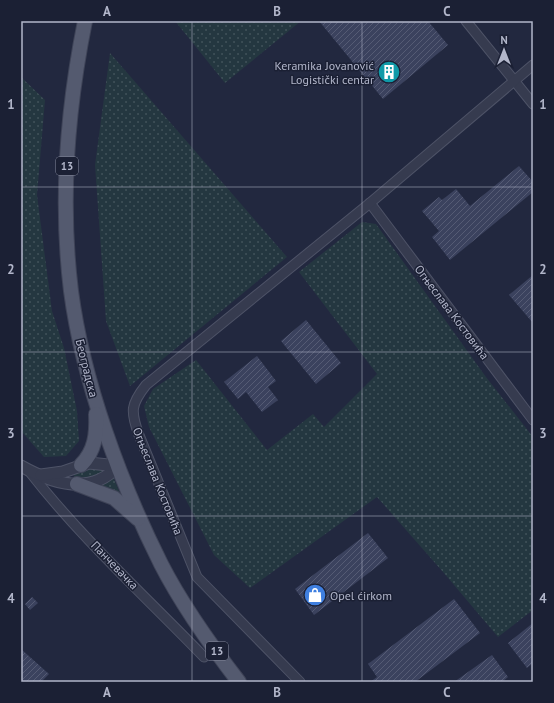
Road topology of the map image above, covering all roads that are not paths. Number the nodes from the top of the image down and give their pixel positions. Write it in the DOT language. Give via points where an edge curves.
graph roads {
  1 [pos="85,21"];
  2 [pos="466,21"];
  3 [pos="533,65"];
  4 [pos="513,81"];
  5 [pos="533,104"];
  6 [pos="370,203"];
  7 [pos="96,404"];
  8 [pos="533,420"];
  9 [pos="81,465"];
  10 [pos="118,466"];
  11 [pos="30,471"];
  12 [pos="77,484"];
  13 [pos="144,525"];
  14 [pos="204,657"];
  15 [pos="238,682"];
  16 [pos="300,682"];
  1 -- 7 [label="main road, Београдска / 13" via="68,137 66,221 74,311"];
  2 -- 4 [label="street"];
  3 -- 4 [label="street, Огњеслава Костовића"];
  4 -- 5 [label="street"];
  4 -- 6 [label="street, Огњеслава Костовића"];
  6 -- 8 [label="street, Огњеслава Костовића"];
  6 -- 16 [label="street, Огњеслава Костовића" via="146,385 133,404 138,435 197,577"];
  7 -- 9 [label="main road" via="94,446"];
  7 -- 10 [label="main road, Београдска / 13"];
  9 -- 10 [label="street" via="95,463"];
  9 -- 11 [label="street" via="63,472"];
  10 -- 12 [label="street" via="110,475 98,481"];
  10 -- 13 [label="main road, Београдска / 13"];
  11 -- 12 [label="street" via="57,482"];
  11 -- 14 [label="street, Панчевачка" via="84,533"];
  12 -- 13 [label="main road" via="114,498"];
  13 -- 15 [label="main road, Београдска / 13" via="162,566"];
}
